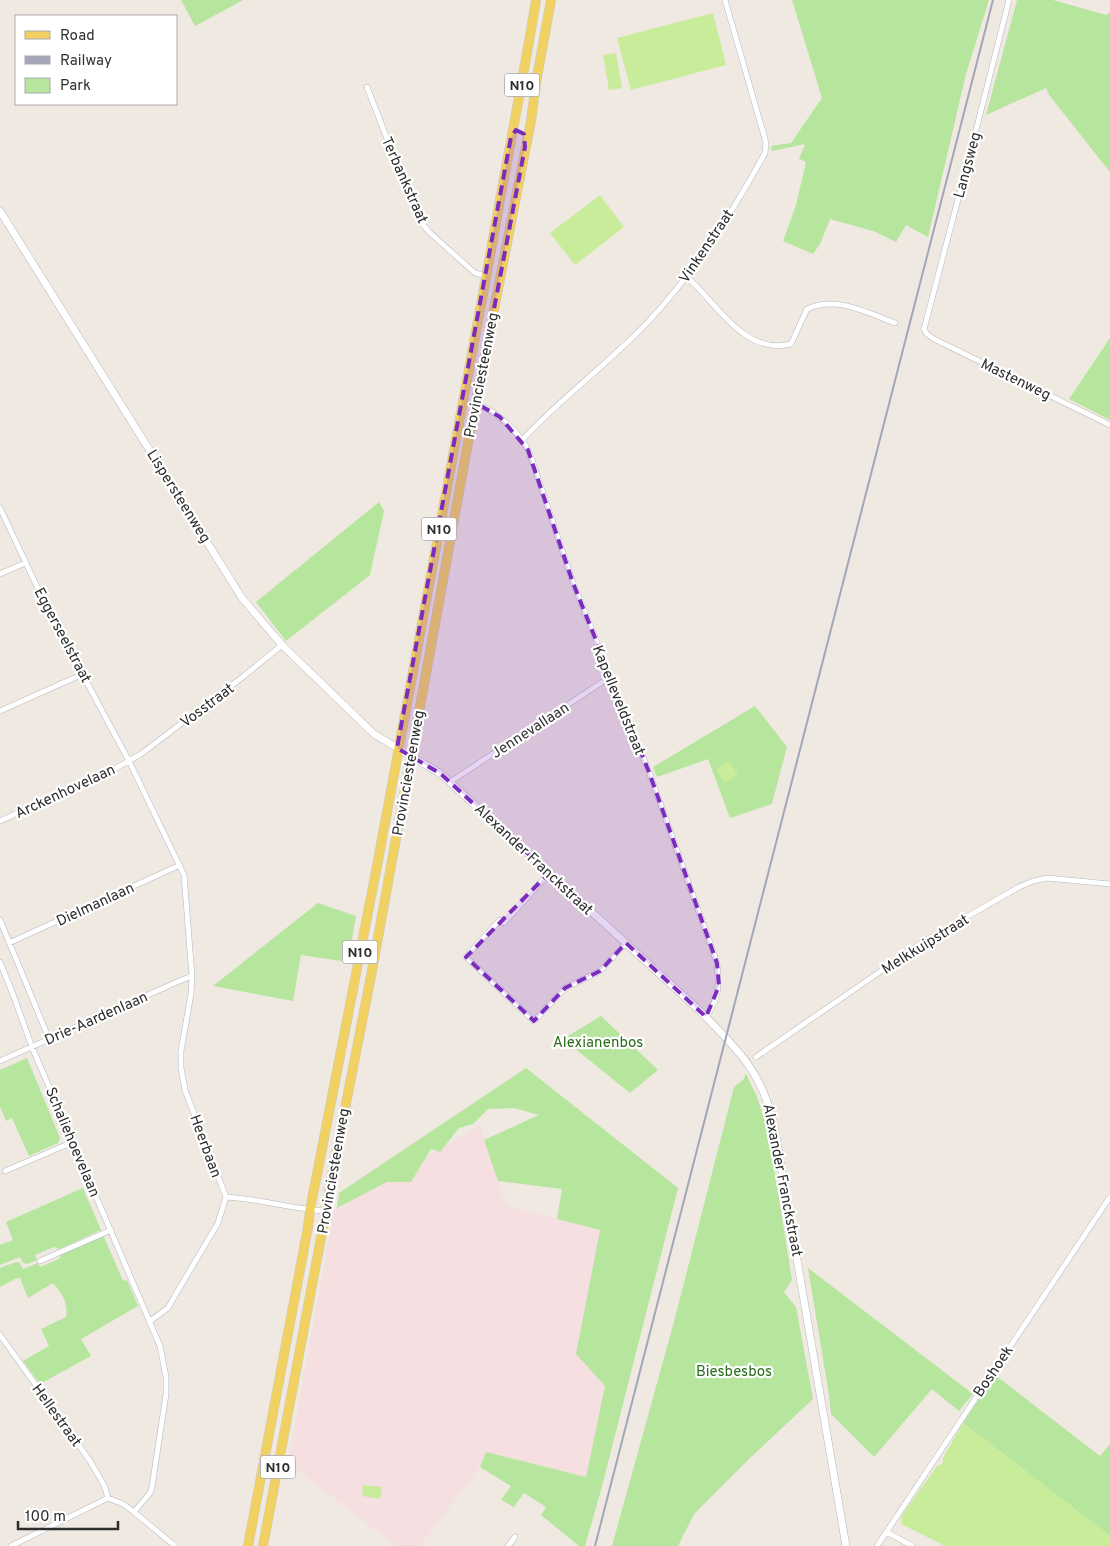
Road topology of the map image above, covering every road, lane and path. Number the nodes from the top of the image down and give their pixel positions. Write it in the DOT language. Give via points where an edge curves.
graph roads {
  1 [pos="536,0"];
  2 [pos="551,0"];
  3 [pos="725,0"];
  4 [pos="1009,0"];
  5 [pos="367,87"];
  6 [pos="511,137"];
  7 [pos="525,147"];
  8 [pos="0,211"];
  9 [pos="486,276"];
  10 [pos="686,276"];
  11 [pos="895,323"];
  12 [pos="924,329"];
  13 [pos="467,377"];
  14 [pos="479,389"];
  15 [pos="476,406"];
  16 [pos="1110,425"];
  17 [pos="522,440"];
  18 [pos="0,508"];
  19 [pos="25,563"];
  20 [pos="0,574"];
  21 [pos="282,645"];
  22 [pos="83,674"];
  23 [pos="610,677"];
  24 [pos="0,711"];
  25 [pos="398,748"];
  26 [pos="411,756"];
  27 [pos="129,761"];
  28 [pos="450,782"];
  29 [pos="0,821"];
  30 [pos="180,865"];
  31 [pos="549,873"];
  32 [pos="1110,884"];
  33 [pos="0,920"];
  34 [pos="9,943"];
  35 [pos="626,943"];
  36 [pos="0,962"];
  37 [pos="192,976"];
  38 [pos="706,1017"];
  39 [pos="50,1040"];
  40 [pos="32,1047"];
  41 [pos="756,1057"];
  42 [pos="0,1062"];
  43 [pos="73,1142"];
  44 [pos="5,1171"];
  45 [pos="1110,1196"];
  46 [pos="226,1197"];
  47 [pos="310,1210"];
  48 [pos="326,1211"];
  49 [pos="111,1230"];
  50 [pos="40,1261"];
  51 [pos="150,1321"];
  52 [pos="0,1335"];
  53 [pos="108,1498"];
  54 [pos="134,1512"];
  55 [pos="887,1532"];
  56 [pos="515,1537"];
  57 [pos="11,1546"];
  58 [pos="175,1546"];
  59 [pos="248,1546"];
  60 [pos="263,1546"];
  61 [pos="508,1546"];
  62 [pos="846,1546"];
  63 [pos="877,1546"];
  64 [pos="912,1546"];
  1 -- 6 [label="main road, Provinciesteenweg / N10"];
  2 -- 7 [label="main road, Provinciesteenweg / N10"];
  3 -- 10 [label="street, Vinkenstraat" via="766,143 765,153"];
  4 -- 12 [label="street, Langsweg"];
  5 -- 9 [label="street, Terbankstraat" via="415,211 429,232 475,273"];
  6 -- 7 [label="main road" via="516,130 520,131 524,134"];
  6 -- 9 [label="main road, Provinciesteenweg / N10"];
  7 -- 14 [label="main road, Provinciesteenweg / N10"];
  8 -- 21 [label="street, Lispersteenweg" via="242,598"];
  9 -- 13 [label="main road, Provinciesteenweg / N10"];
  10 -- 11 [label="street" via="733,327 771,346 791,344 807,308 815,305 846,306"];
  10 -- 17 [label="street, Vinkenstraat" via="647,323"];
  12 -- 16 [label="street, Mastenweg" via="934,338"];
  13 -- 14 [label="main road" via="468,391 476,394"];
  13 -- 25 [label="main road, Provinciesteenweg / N10"];
  14 -- 15 [label="main road, Provinciesteenweg / N10"];
  15 -- 17 [label="street, Kapelleveldstraat" via="481,405 500,417"];
  15 -- 26 [label="main road, Provinciesteenweg / N10"];
  17 -- 23 [label="street, Kapelleveldstraat"];
  18 -- 19 [label="street, Eggerseelstraat"];
  19 -- 20 [label="street"];
  19 -- 22 [label="street, Eggerseelstraat"];
  21 -- 25 [label="street, Lispersteenweg" via="374,734"];
  21 -- 27 [label="street, Vosstraat"];
  22 -- 24 [label="street"];
  22 -- 27 [label="street, Eggerseelstraat"];
  23 -- 28 [label="street, Jennevallaan"];
  23 -- 38 [label="street, Kapelleveldstraat" via="649,772 717,963 717,998"];
  25 -- 26 [label="street, Lispersteenweg"];
  25 -- 47 [label="main road, Provinciesteenweg / N10"];
  26 -- 28 [label="street, Alexander Franckstraat"];
  26 -- 48 [label="main road, Provinciesteenweg / N10"];
  27 -- 29 [label="street, Arckenhovelaan"];
  27 -- 30 [label="street, Heerbaan"];
  28 -- 31 [label="street, Alexander Franckstraat"];
  30 -- 34 [label="street, Dielmanlaan"];
  30 -- 37 [label="street, Heerbaan" via="184,876"];
  31 -- 35 [label="street, Alexander Franckstraat"];
  31 -- 35 [label="street" via="504,923 500,920 466,957 534,1021 564,988 600,971"];
  32 -- 41 [label="street, Melkkuipstraat" via="1047,878 1019,887 923,942"];
  33 -- 34 [label="street"];
  34 -- 39 [label="street"];
  35 -- 38 [label="street, Alexander Franckstraat"];
  36 -- 40 [label="street, Schaliehoevelaan"];
  37 -- 39 [label="street, Drie-Aardenlaan"];
  37 -- 46 [label="street, Heerbaan" via="181,1068 186,1090"];
  38 -- 62 [label="street, Alexander Franckstraat" via="750,1066 767,1097 771,1112"];
  39 -- 40 [label="street, Drie-Aardenlaan"];
  40 -- 42 [label="street, Drie-Aardenlaan"];
  40 -- 43 [label="street, Schaliehoevelaan"];
  43 -- 44 [label="street"];
  43 -- 49 [label="street, Schaliehoevelaan"];
  45 -- 55 [label="street, Boshoek"];
  46 -- 47 [label="street"];
  46 -- 51 [label="street, Heerbaan" via="218,1223 168,1308"];
  47 -- 48 [label="street"];
  47 -- 59 [label="main road, Provinciesteenweg / N10"];
  48 -- 60 [label="main road, Provinciesteenweg / N10"];
  49 -- 50 [label="street"];
  49 -- 51 [label="street, Schaliehoevelaan"];
  51 -- 54 [label="street" via="164,1362 166,1394 150,1493"];
  52 -- 53 [label="street, Hellestraat" via="90,1461"];
  53 -- 54 [label="street"];
  53 -- 57 [label="street"];
  54 -- 58 [label="street"];
  55 -- 63 [label="street, Boshoek"];
  55 -- 64 [label="street"];
  56 -- 61 [label="street"];
}
